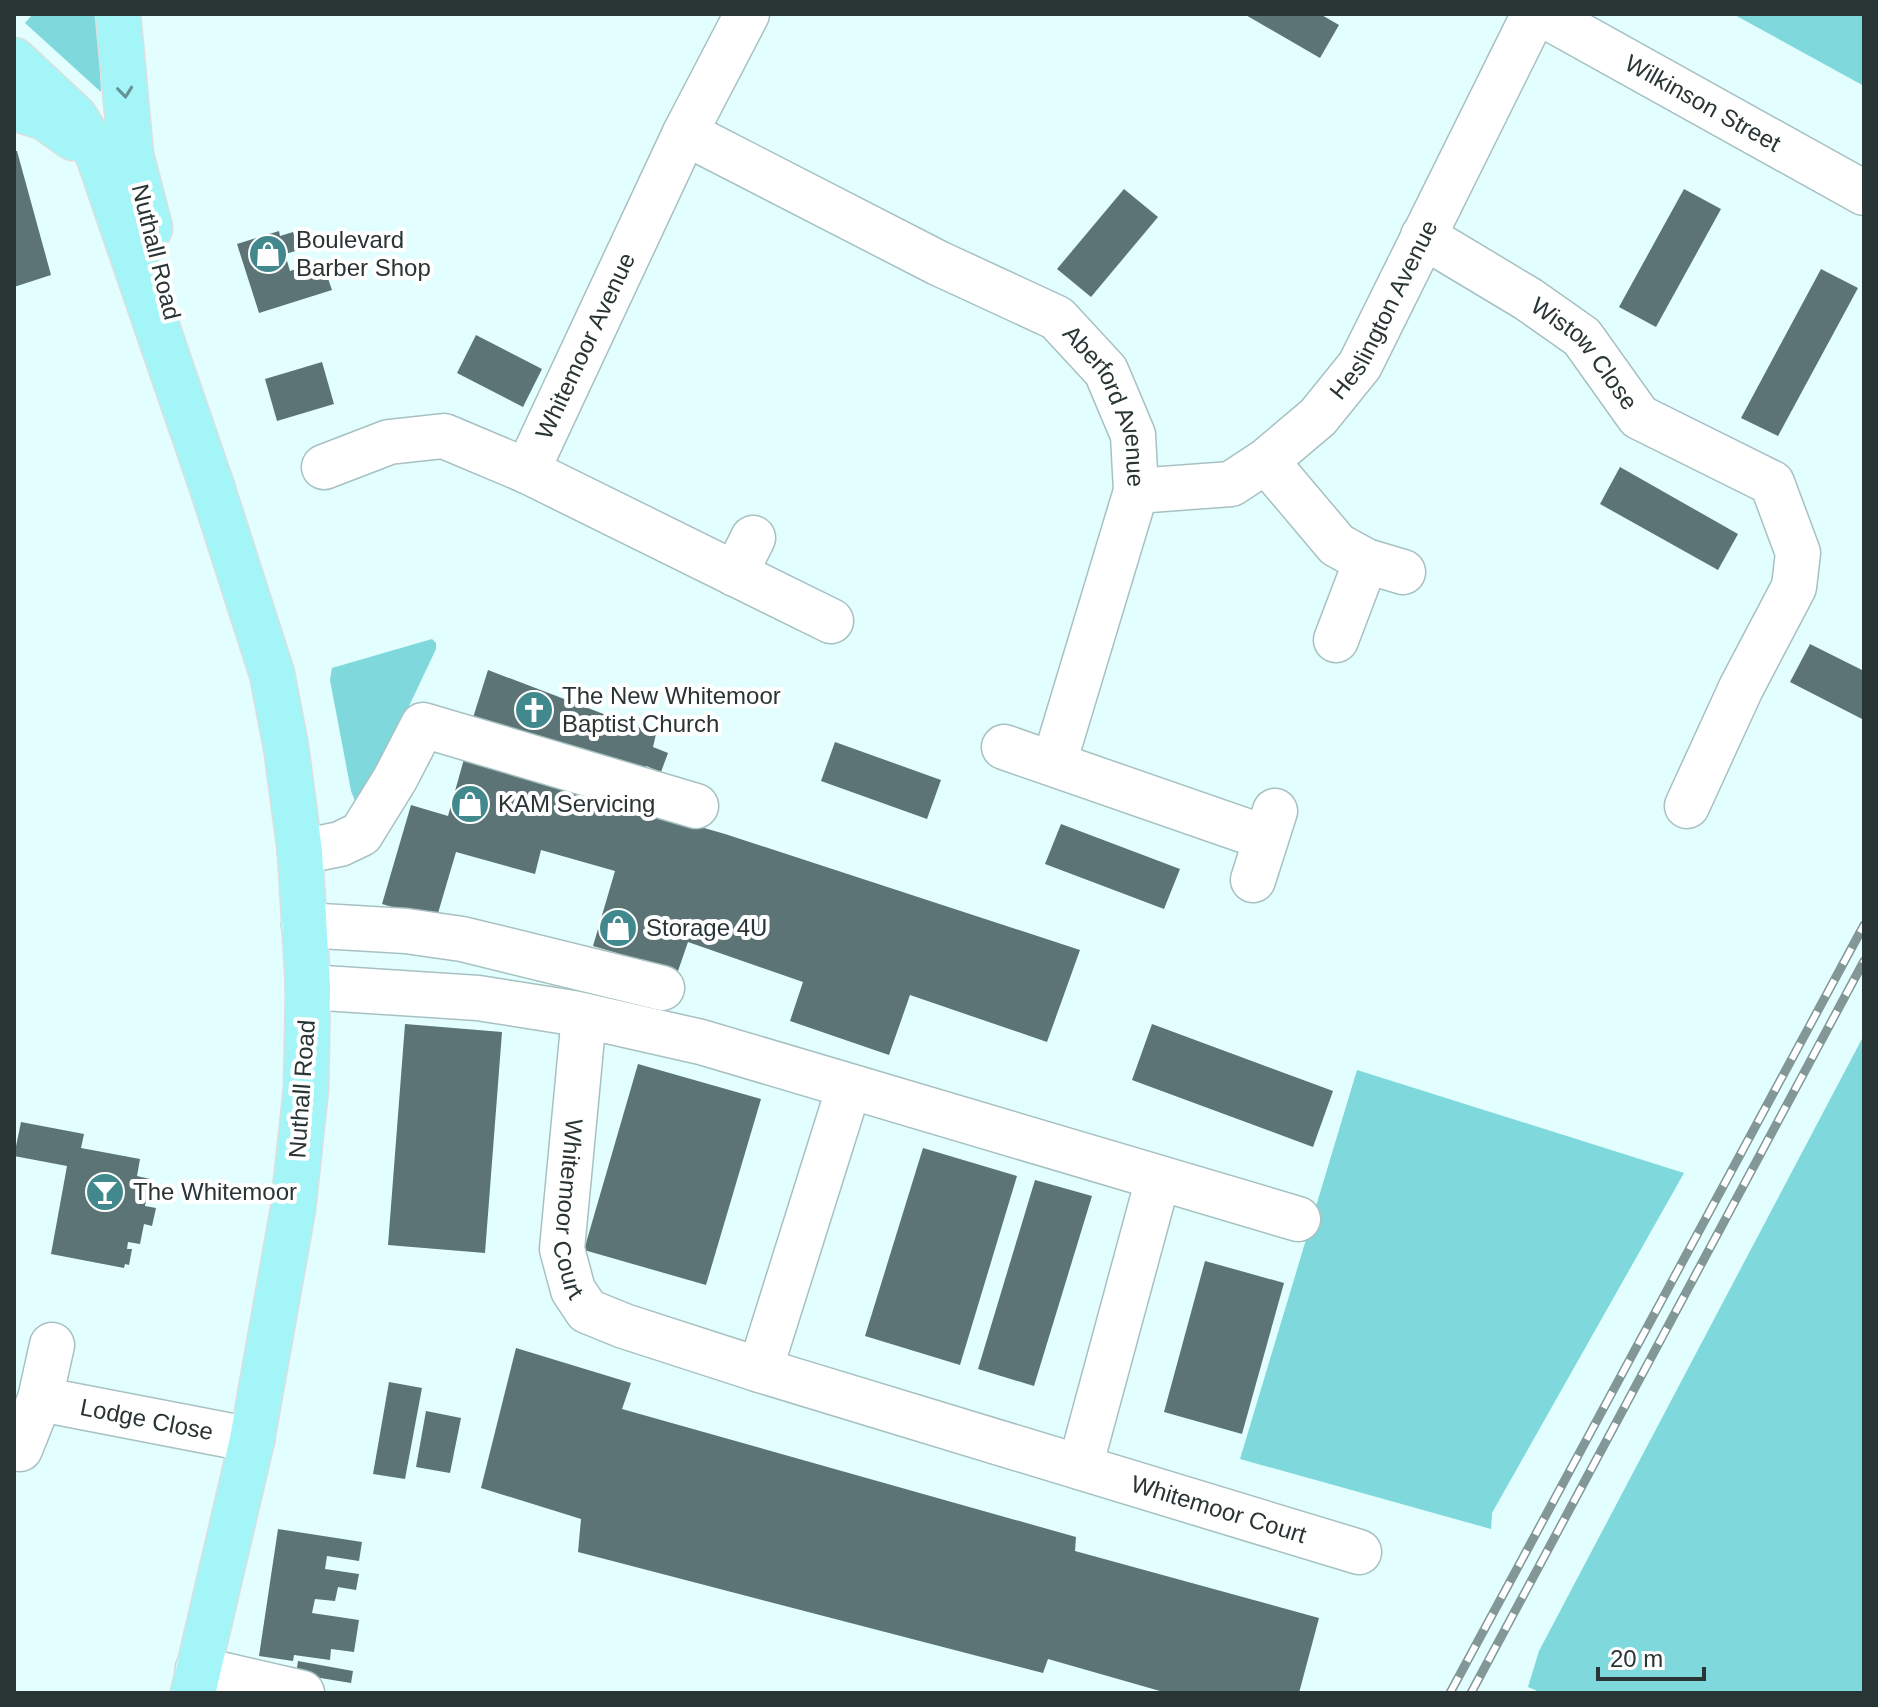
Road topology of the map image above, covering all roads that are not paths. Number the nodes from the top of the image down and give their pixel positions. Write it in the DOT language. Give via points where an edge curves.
graph roads {
  1 [pos="118,14"];
  2 [pos="747,14"];
  3 [pos="1534,14"];
  4 [pos="1542,14"];
  5 [pos="14,60"];
  6 [pos="14,108"];
  7 [pos="685,133"];
  8 [pos="98,155"];
  9 [pos="1864,193"];
  10 [pos="1423,236"];
  11 [pos="1266,461"];
  12 [pos="324,467"];
  13 [pos="527,471"];
  14 [pos="212,487"];
  15 [pos="1136,491"];
  16 [pos="831,621"];
  17 [pos="1336,640"];
  18 [pos="1004,747"];
  19 [pos="1054,763"];
  20 [pos="696,806"];
  21 [pos="1687,806"];
  22 [pos="300,852"];
  23 [pos="1253,880"];
  24 [pos="304,925"];
  25 [pos="308,987"];
  26 [pos="662,988"];
  27 [pos="584,1016"];
  28 [pos="849,1087"];
  29 [pos="1158,1179"];
  30 [pos="1298,1219"];
  31 [pos="52,1345"];
  32 [pos="760,1370"];
  33 [pos="40,1399"];
  34 [pos="252,1440"];
  35 [pos="20,1449"];
  36 [pos="1080,1467"];
  37 [pos="1359,1552"];
  38 [pos="195,1681"];
  39 [pos="302,1693"];
  1 -- 14 [label="main road, Nuthall Road, one-way" via="131,155"];
  2 -- 7 [label="street, Whitemoor Avenue"];
  3 -- 10 [label="street, Heslington Avenue"];
  4 -- 9 [label="street, Wilkinson Street"];
  5 -- 8 [label="main road, Nuthall Road" via="75,117"];
  6 -- 8 [label="main road" via="45,118"];
  7 -- 13 [label="street, Whitemoor Avenue"];
  7 -- 15 [label="street, Aberford Avenue" via="1057,318 1106,371 1133,435"];
  8 -- 14 [label="main road, Nuthall Road"];
  10 -- 11 [label="street, Heslington Avenue" via="1360,365 1318,417"];
  10 -- 21 [label="street, Wistow Close" via="1582,337 1639,417 1772,483 1798,553 1794,587"];
  11 -- 15 [label="street, Heslington Avenue" via="1231,484"];
  11 -- 17 [label="street" via="1337,545 1384,566"];
  12 -- 13 [label="street" via="389,442 444,436"];
  13 -- 16 [label="street, Whitemoor Avenue" via="744,556"];
  14 -- 22 [label="main road, Nuthall Road" via="272,674"];
  15 -- 19 [label="street, Aberford Avenue"];
  18 -- 19 [label="street"];
  19 -- 23 [label="street" via="1271,824"];
  20 -- 22 [label="street" via="423,725 361,834"];
  22 -- 24 [label="main road, Nuthall Road"];
  24 -- 25 [label="main road, Nuthall Road"];
  24 -- 26 [label="street" via="462,939"];
  25 -- 27 [label="street" via="478,998"];
  25 -- 34 [label="main road, Nuthall Road" via="306,1089 293,1209"];
  27 -- 28 [label="street" via="701,1042"];
  27 -- 32 [label="street, Whitemoor Court" via="562,1249 573,1290 587,1311"];
  28 -- 29 [label="street"];
  28 -- 32 [label="street"];
  29 -- 30 [label="street"];
  29 -- 36 [label="street"];
  31 -- 33 [label="street"];
  32 -- 36 [label="street, Whitemoor Court"];
  33 -- 34 [label="street, Lodge Close"];
  33 -- 35 [label="street"];
  34 -- 38 [label="main road, Nuthall Road"];
  36 -- 37 [label="street, Whitemoor Court"];
  38 -- 39 [label="street"];
}
